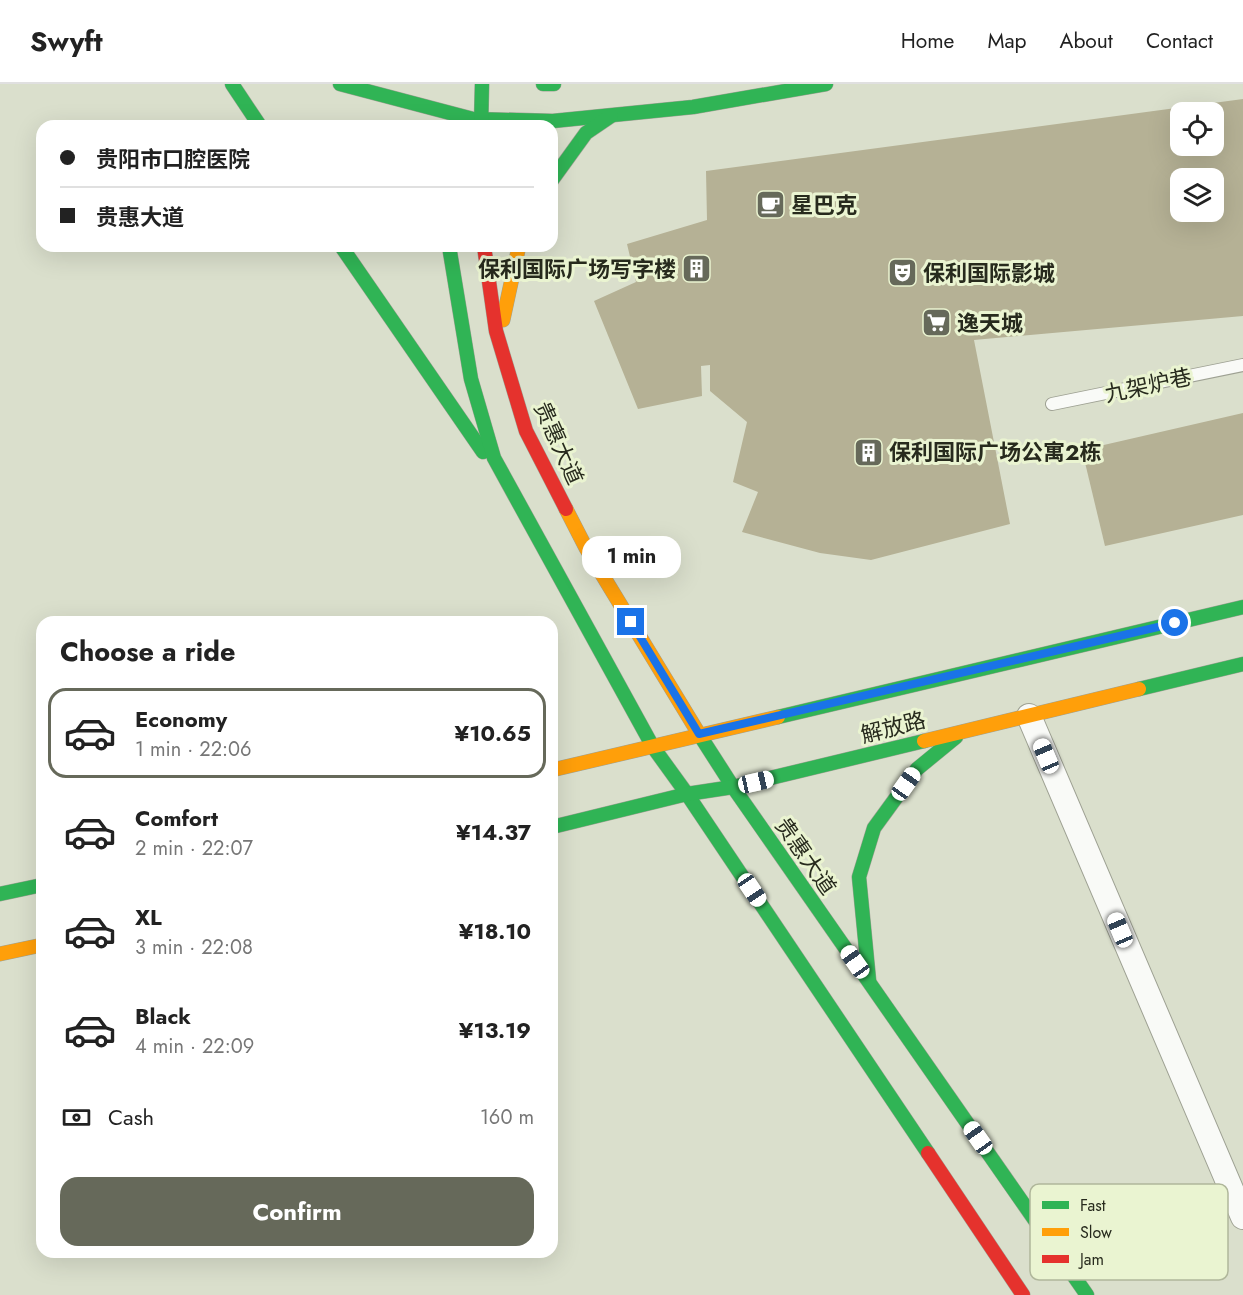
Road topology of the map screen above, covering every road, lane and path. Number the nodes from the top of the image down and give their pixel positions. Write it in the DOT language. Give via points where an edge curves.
graph roads {
  1 [pos="232,84"];
  2 [pos="340,84"];
  3 [pos="482,84"];
  4 [pos="543,84"];
  5 [pos="554,84"];
  6 [pos="826,84"];
  7 [pos="450,94"];
  8 [pos="610,116"];
  9 [pos="447,119"];
  10 [pos="256,120"];
  11 [pos="481,120"];
  12 [pos="558,121"];
  13 [pos="558,172"];
  14 [pos="345,252"];
  15 [pos="449,252"];
  16 [pos="485,252"];
  17 [pos="518,252"];
  18 [pos="498,339"];
  19 [pos="1243,365"];
  20 [pos="1052,404"];
  21 [pos="521,507"];
  22 [pos="1243,607"];
  23 [pos="1243,664"];
  24 [pos="1029,716"];
  25 [pos="962,732"];
  26 [pos="699,734"];
  27 [pos="653,747"];
  28 [pos="558,769"];
  29 [pos="733,787"];
  30 [pos="687,794"];
  31 [pos="558,826"];
  32 [pos="36,886"];
  33 [pos="0,894"];
  34 [pos="36,946"];
  35 [pos="0,954"];
  36 [pos="869,982"];
  37 [pos="1030,1212"];
  38 [pos="1243,1216"];
  39 [pos="1078,1280"];
  40 [pos="1023,1295"];
  41 [pos="1088,1295"];
  1 -- 10 [label="main road"];
  2 -- 9 [label="main road"];
  3 -- 11 [label="main road"];
  4 -- 5 [label="main road"];
  6 -- 8 [label="main road" via="693,107"];
  7 -- 9 [label="main road"];
  8 -- 12 [label="main road"];
  8 -- 13 [label="main road" via="586,133"];
  14 -- 21 [label="main road"];
  15 -- 21 [label="main road" via="471,379 494,458"];
  16 -- 18 [label="main road, 贵惠大道"];
  17 -- 18 [label="main road"];
  18 -- 26 [label="main road, 贵惠大道" via="526,431 586,548"];
  19 -- 20 [label="lane, 九架炉巷"];
  21 -- 27 [label="main road"];
  22 -- 26 [label="main road, 解放路"];
  23 -- 24 [label="main road, 解放路"];
  24 -- 25 [label="main road, 解放路"];
  24 -- 38 [label="street"];
  25 -- 29 [label="main road, 解放路"];
  25 -- 36 [label="main road" via="917,769 874,828 859,877"];
  26 -- 27 [label="main road, 解放路"];
  26 -- 29 [label="main road, 贵惠大道"];
  27 -- 28 [label="main road, 解放路"];
  27 -- 30 [label="main road"];
  29 -- 30 [label="main road, 解放路"];
  29 -- 36 [label="main road, 贵惠大道"];
  30 -- 31 [label="main road, 解放路"];
  30 -- 40 [label="main road"];
  32 -- 33 [label="main road"];
  34 -- 35 [label="main road"];
  36 -- 37 [label="main road, 贵惠大道"];
  39 -- 41 [label="main road, 贵惠大道"];
}
